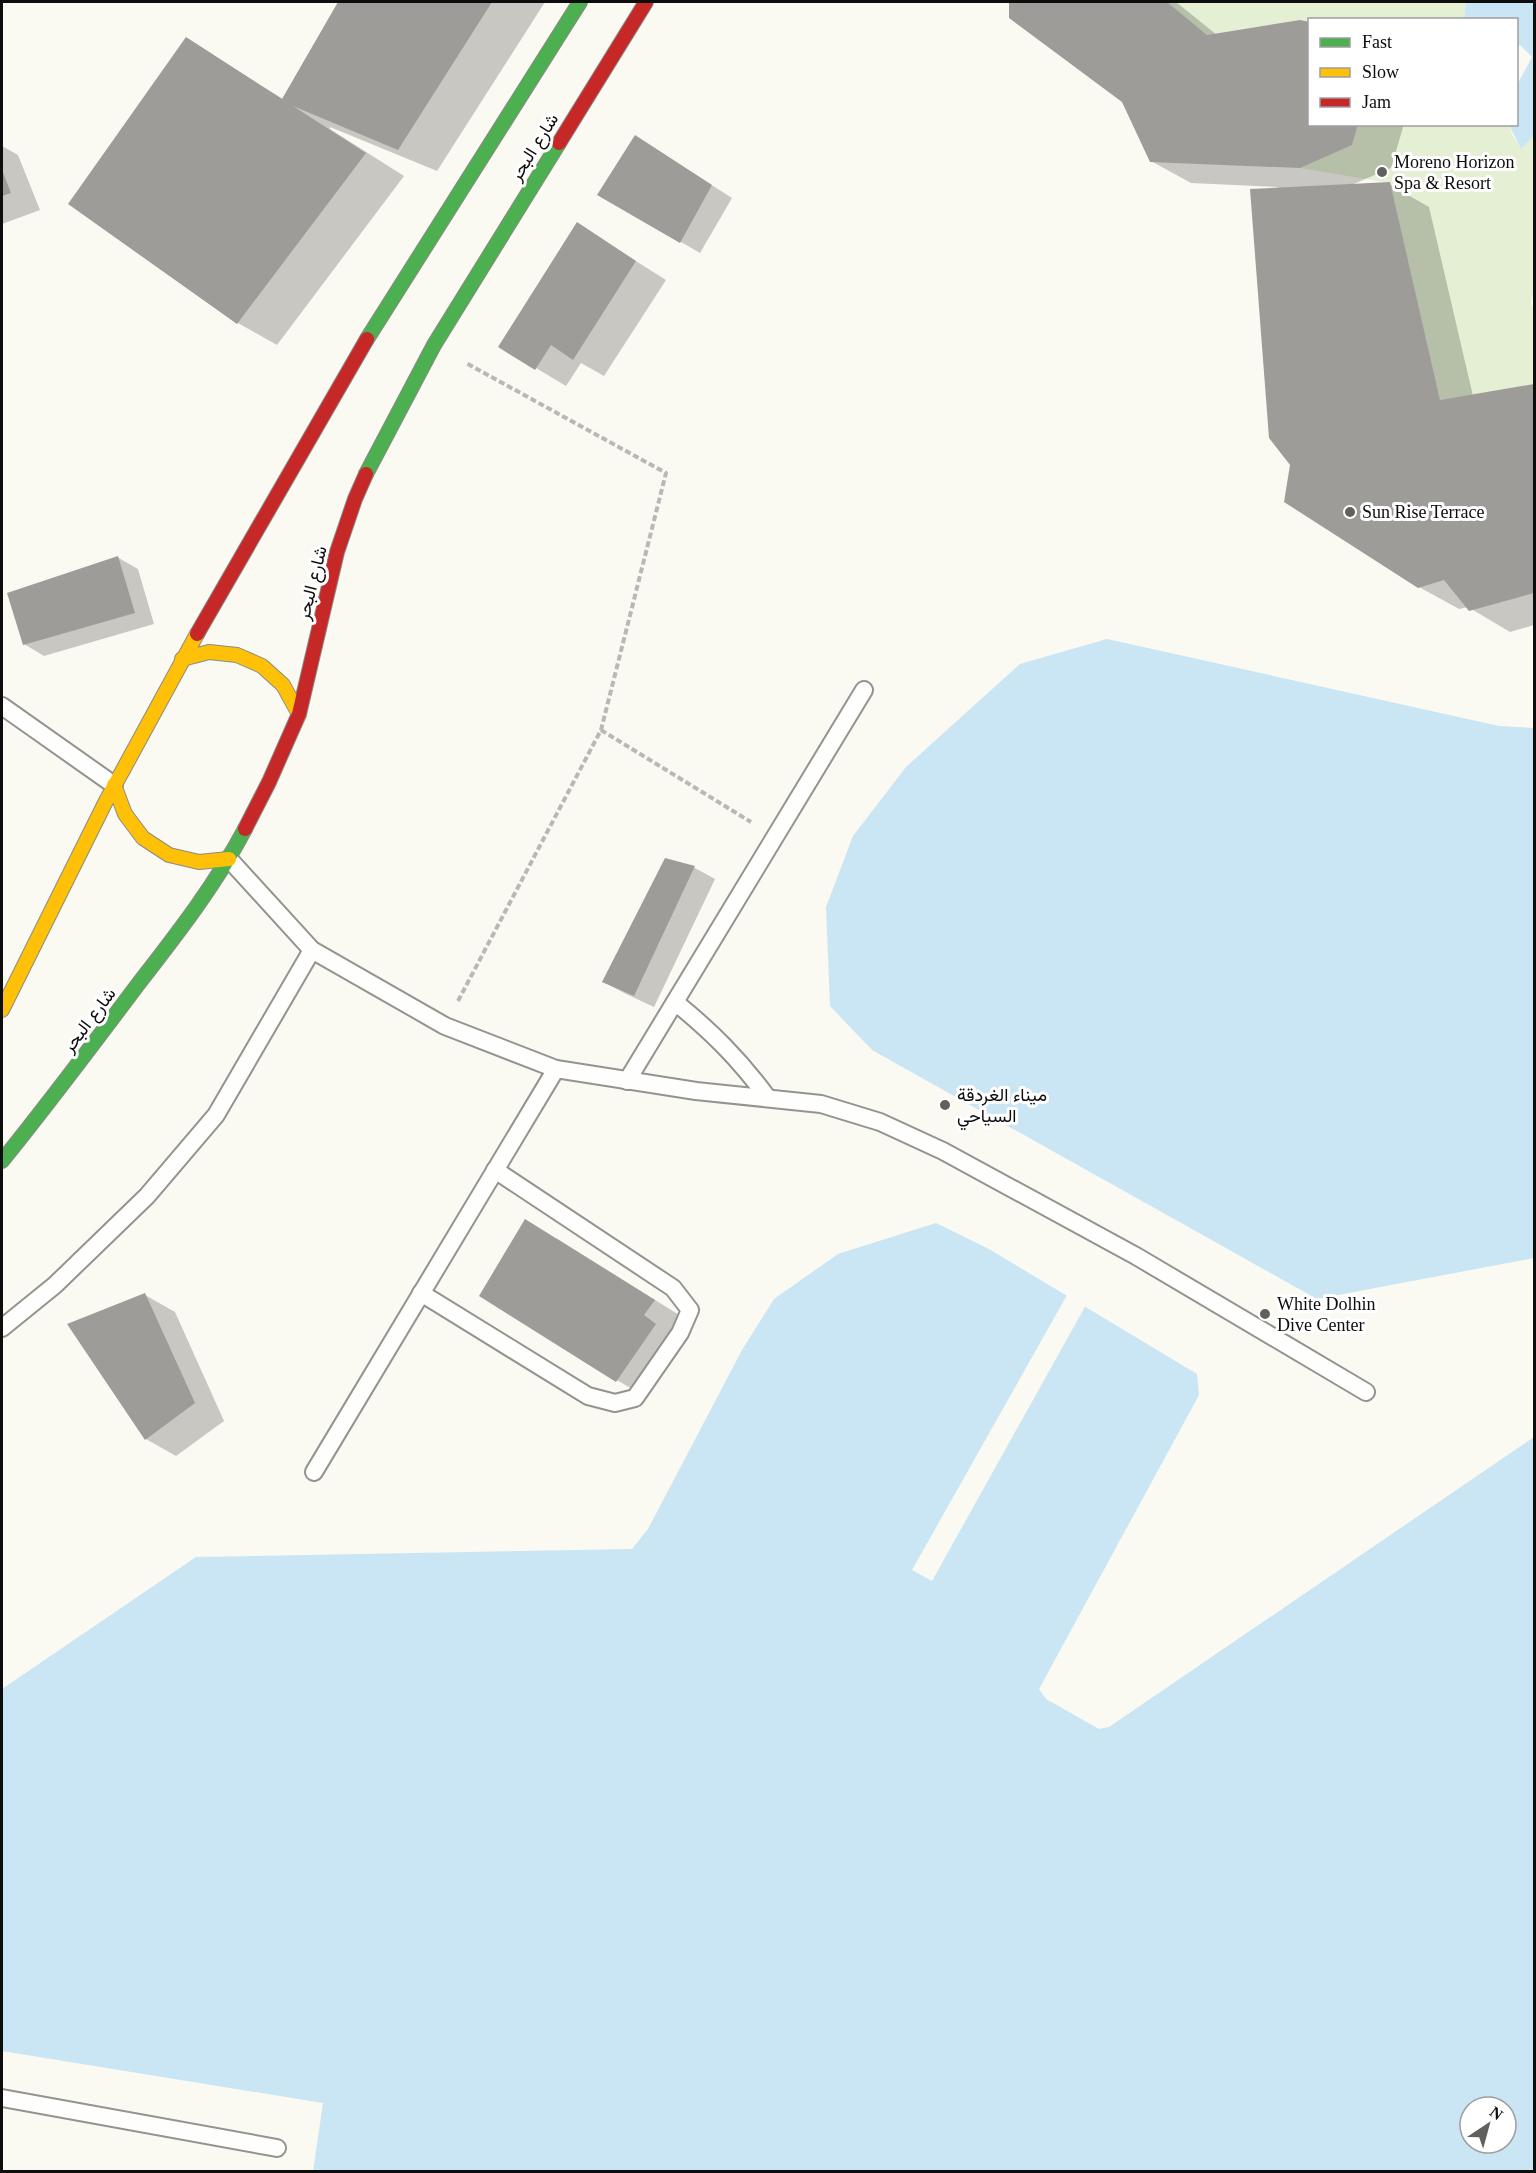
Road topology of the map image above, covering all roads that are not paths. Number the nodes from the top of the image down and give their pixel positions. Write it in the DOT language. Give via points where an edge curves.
graph roads {
  1 [pos="580,2"];
  2 [pos="646,2"];
  3 [pos="182,659"];
  4 [pos="864,690"];
  5 [pos="2,706"];
  6 [pos="298,714"];
  7 [pos="114,785"];
  8 [pos="229,859"];
  9 [pos="312,950"];
  10 [pos="675,1002"];
  11 [pos="2,1010"];
  12 [pos="556,1069"];
  13 [pos="627,1081"];
  14 [pos="767,1097"];
  15 [pos="2,1161"];
  16 [pos="495,1170"];
  17 [pos="421,1293"];
  18 [pos="2,1328"];
  19 [pos="1366,1392"];
  20 [pos="314,1472"];
  21 [pos="2,2098"];
  22 [pos="277,2148"];
  1 -- 3 [label="main road" via="385,308"];
  2 -- 6 [label="main road, شارع البحر" via="434,345 379,447 337,552"];
  3 -- 6 [label="main road" via="209,652 237,655 262,666 283,685"];
  3 -- 7 [label="main road"];
  4 -- 10 [label="lane"];
  5 -- 7 [label="lane"];
  6 -- 8 [label="main road, شارع البحر" via="269,782"];
  7 -- 8 [label="main road" via="125,814 143,838 169,855 199,862"];
  7 -- 11 [label="main road"];
  8 -- 9 [label="lane"];
  8 -- 15 [label="main road, شارع البحر"];
  9 -- 12 [label="lane" via="445,1026"];
  9 -- 18 [label="lane" via="216,1115 147,1196 55,1285"];
  10 -- 13 [label="lane"];
  10 -- 14 [label="lane" via="714,1034"];
  12 -- 13 [label="lane"];
  12 -- 16 [label="lane"];
  13 -- 14 [label="lane"];
  14 -- 19 [label="lane" via="821,1104 880,1122 942,1151 1136,1256"];
  16 -- 17 [label="lane"];
  16 -- 17 [label="lane" via="673,1288 690,1310 680,1332 635,1398 615,1403 588,1396"];
  17 -- 20 [label="lane"];
  21 -- 22 [label="lane"];
}
